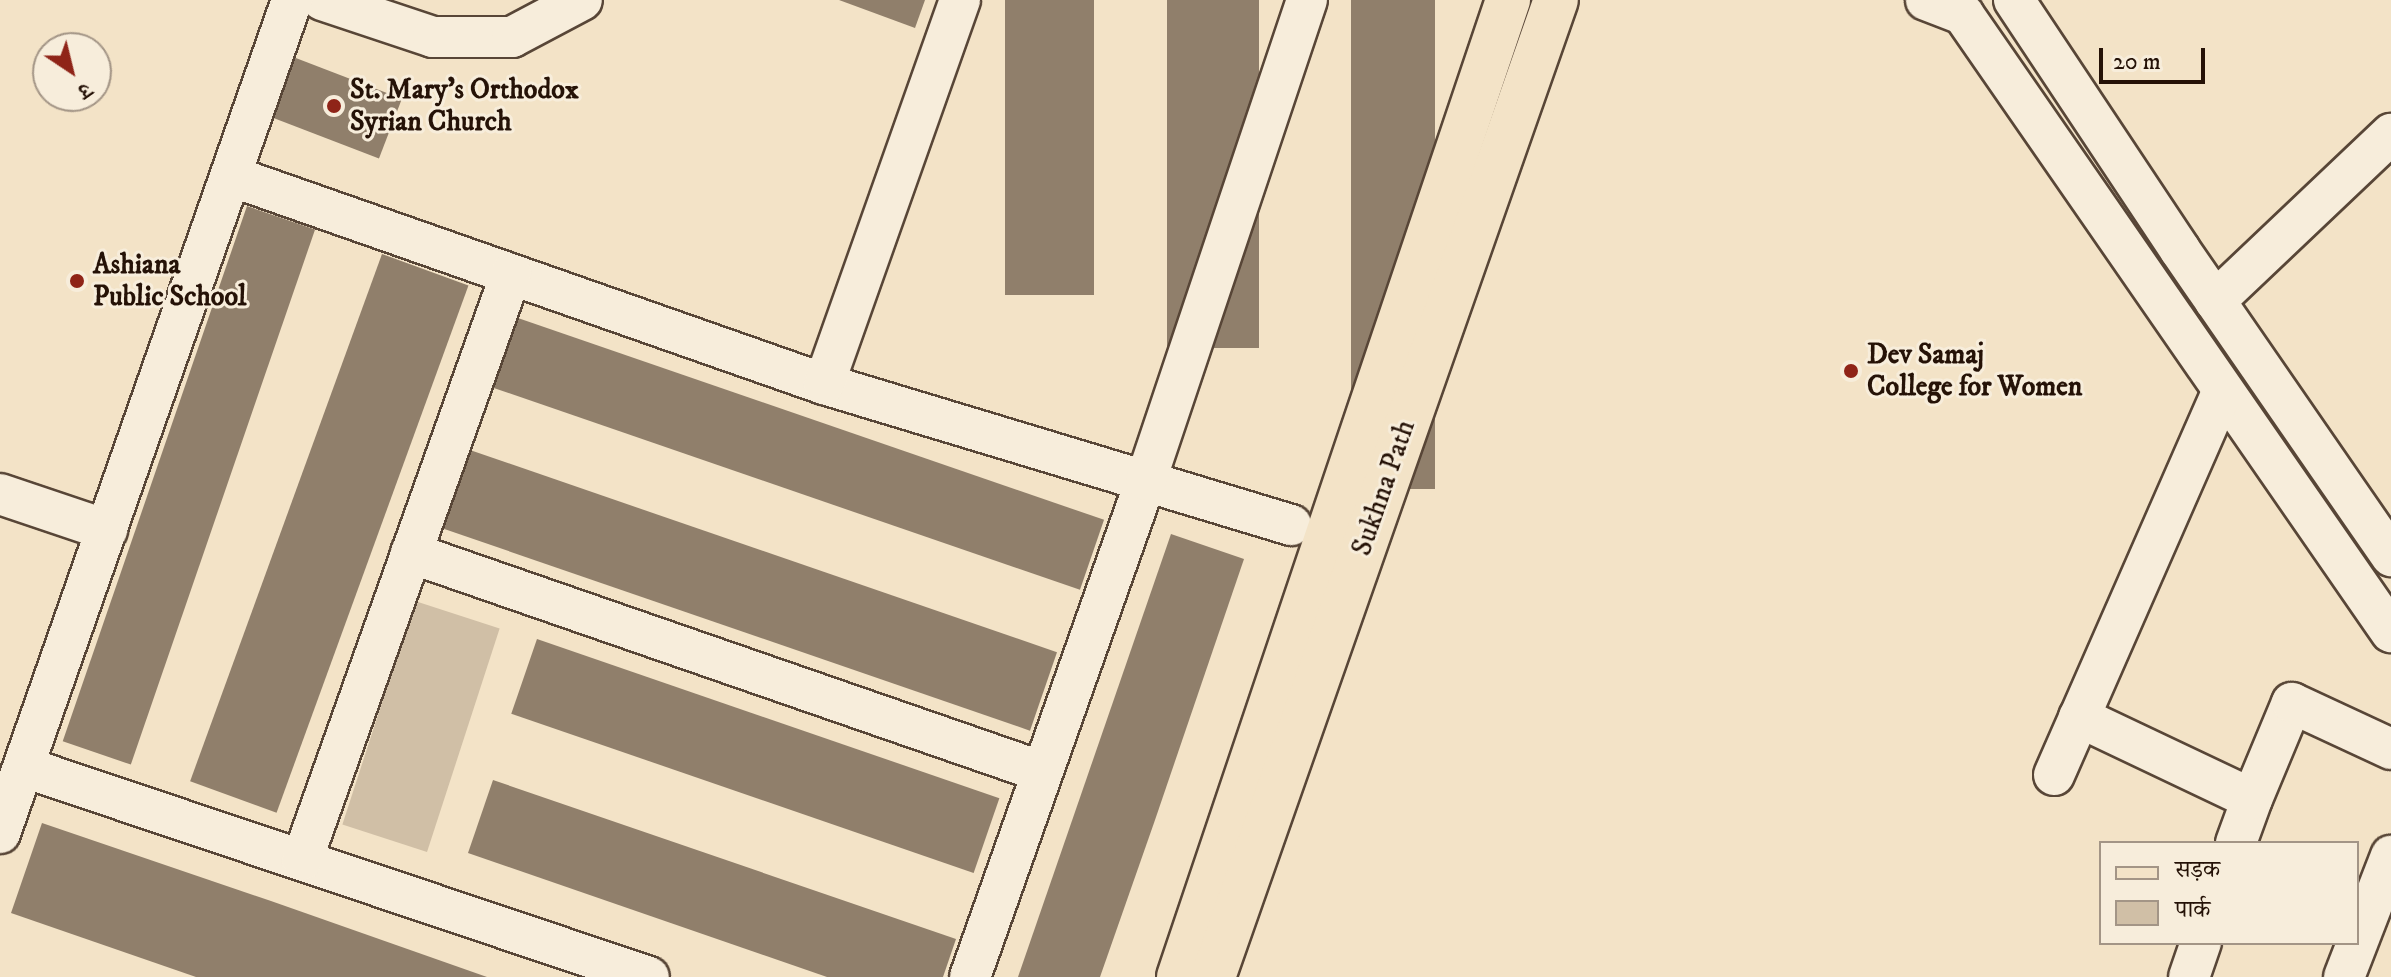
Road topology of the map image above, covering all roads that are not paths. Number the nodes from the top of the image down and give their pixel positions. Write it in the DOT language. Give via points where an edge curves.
graph roads {
  1 [pos="292,0"];
  2 [pos="322,0"];
  3 [pos="582,0"];
  4 [pos="960,0"];
  5 [pos="1307,0"];
  6 [pos="1508,0"];
  7 [pos="1556,0"];
  8 [pos="1926,0"];
  9 [pos="2014,0"];
  10 [pos="2391,134"];
  11 [pos="231,176"];
  12 [pos="511,274"];
  13 [pos="2215,301"];
  14 [pos="824,384"];
  15 [pos="2223,390"];
  16 [pos="1146,480"];
  17 [pos="0,494"];
  18 [pos="1291,525"];
  19 [pos="107,530"];
  20 [pos="2389,550"];
  21 [pos="411,553"];
  22 [pos="2391,632"];
  23 [pos="2079,717"];
  24 [pos="2391,749"];
  25 [pos="24,767"];
  26 [pos="1040,771"];
  27 [pos="2054,775"];
  28 [pos="2252,799"];
  29 [pos="0,833"];
  30 [pos="2237,841"];
  31 [pos="2391,856"];
  32 [pos="302,860"];
  33 [pos="2359,938"];
  34 [pos="2200,945"];
  35 [pos="2356,945"];
  36 [pos="649,977"];
  37 [pos="970,977"];
  38 [pos="1179,977"];
  39 [pos="1213,977"];
  40 [pos="2189,977"];
  41 [pos="2344,977"];
  1 -- 11 [label="street"];
  2 -- 3 [label="street" via="433,37 512,37"];
  4 -- 14 [label="street"];
  5 -- 16 [label="street"];
  6 -- 38 [label="main road, Sukhna Path"];
  7 -- 39 [label="main road, Sukhna Path"];
  8 -- 15 [label="street" via="1963,14"];
  9 -- 13 [label="street"];
  10 -- 13 [label="street"];
  11 -- 12 [label="street"];
  11 -- 19 [label="street"];
  12 -- 14 [label="street"];
  12 -- 21 [label="street"];
  13 -- 20 [label="street"];
  14 -- 16 [label="street"];
  15 -- 22 [label="street"];
  15 -- 23 [label="street"];
  16 -- 18 [label="street"];
  16 -- 26 [label="street"];
  17 -- 19 [label="street"];
  19 -- 25 [label="street"];
  21 -- 26 [label="street"];
  21 -- 32 [label="street"];
  23 -- 27 [label="street"];
  23 -- 28 [label="street"];
  24 -- 28 [label="street" via="2292,703"];
  25 -- 29 [label="street"];
  25 -- 32 [label="street"];
  26 -- 37 [label="street"];
  28 -- 30 [label="street"];
  31 -- 33 [label="street"];
  32 -- 36 [label="street"];
  34 -- 40 [label="street"];
  35 -- 41 [label="street"];
}
